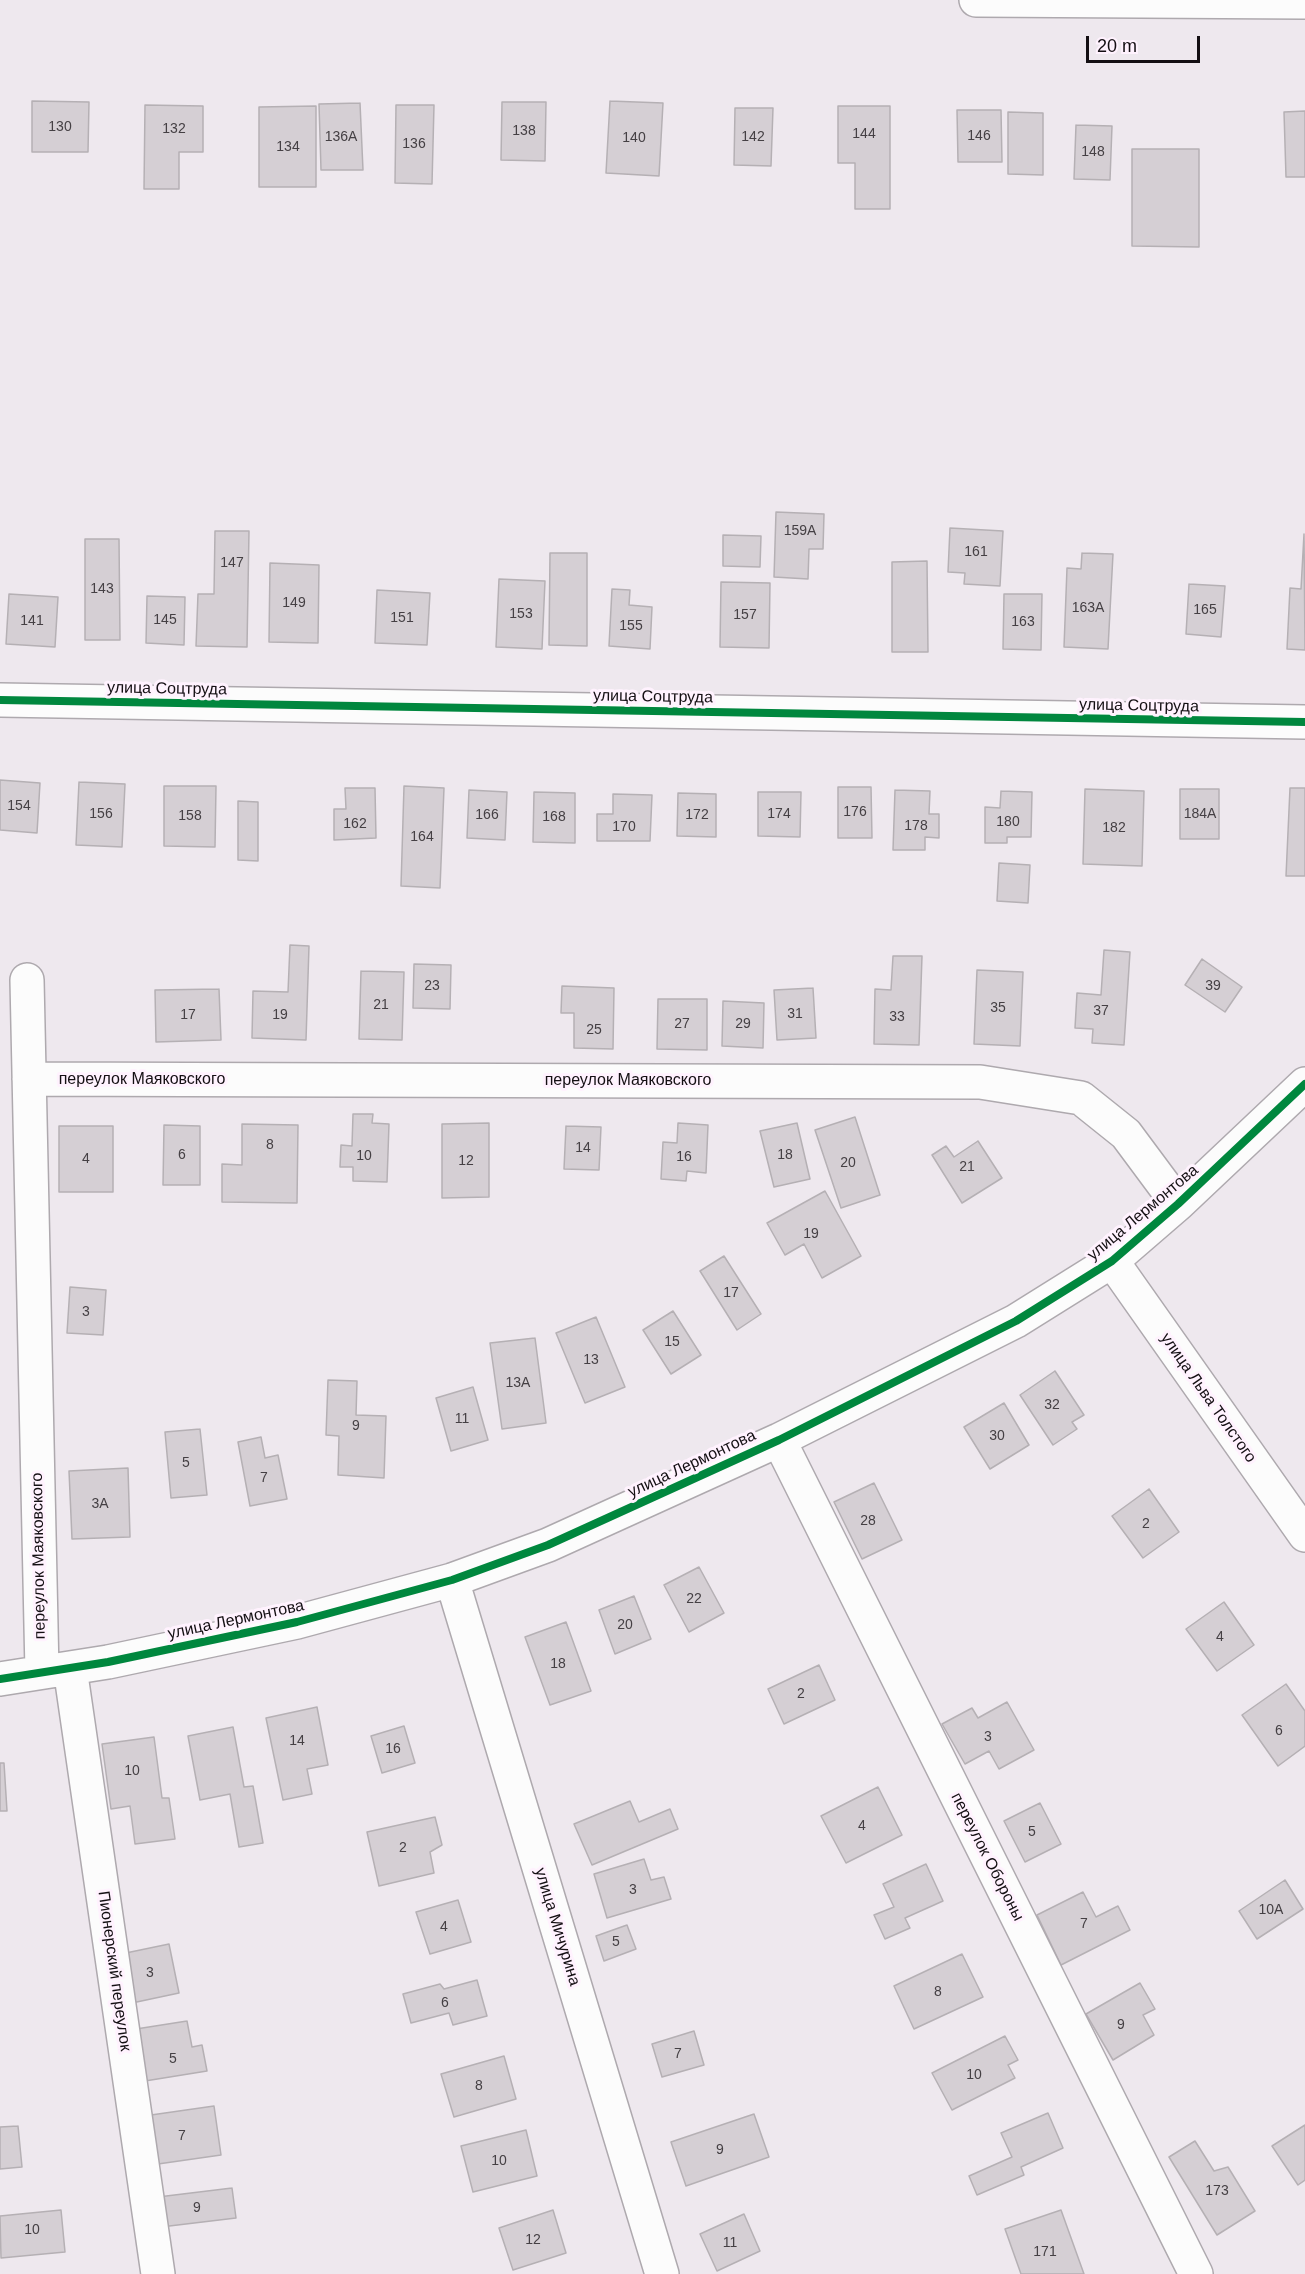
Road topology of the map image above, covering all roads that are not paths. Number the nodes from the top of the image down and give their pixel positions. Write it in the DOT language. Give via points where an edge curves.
graph roads {
  1 [pos="976,0"];
  2 [pos="1305,2"];
  3 [pos="0,700"];
  4 [pos="1305,722"];
  5 [pos="27,980"];
  6 [pos="29,1079"];
  7 [pos="1305,1084"];
  8 [pos="1178,1204"];
  9 [pos="1112,1261"];
  10 [pos="779,1440"];
  11 [pos="1305,1535"];
  12 [pos="452,1580"];
  13 [pos="56,1670"];
  14 [pos="0,1679"];
  15 [pos="158,2274"];
  16 [pos="662,2274"];
  17 [pos="1196,2274"];
  1 -- 2 [label="street"];
  3 -- 4 [label="street, улица Соцтруда"];
  5 -- 6 [label="street, переулок Маяковского"];
  6 -- 8 [label="street, переулок Маяковского" via="980,1082 1082,1098 1126,1134"];
  6 -- 13 [label="street, переулок Маяковского"];
  7 -- 8 [label="street, улица Лермонтова"];
  8 -- 9 [label="street, улица Лермонтова"];
  9 -- 10 [label="street, улица Лермонтова" via="1016,1321"];
  9 -- 11 [label="street, улица Льва Толстого"];
  10 -- 12 [label="street, улица Лермонтова" via="548,1545"];
  10 -- 17 [label="street, переулок Обороны"];
  12 -- 13 [label="street, улица Лермонтова" via="297,1622"];
  12 -- 16 [label="street, улица Мичурина"];
  13 -- 14 [label="street, улица Лермонтова"];
  13 -- 15 [label="street, Пионерский переулок"];
}
